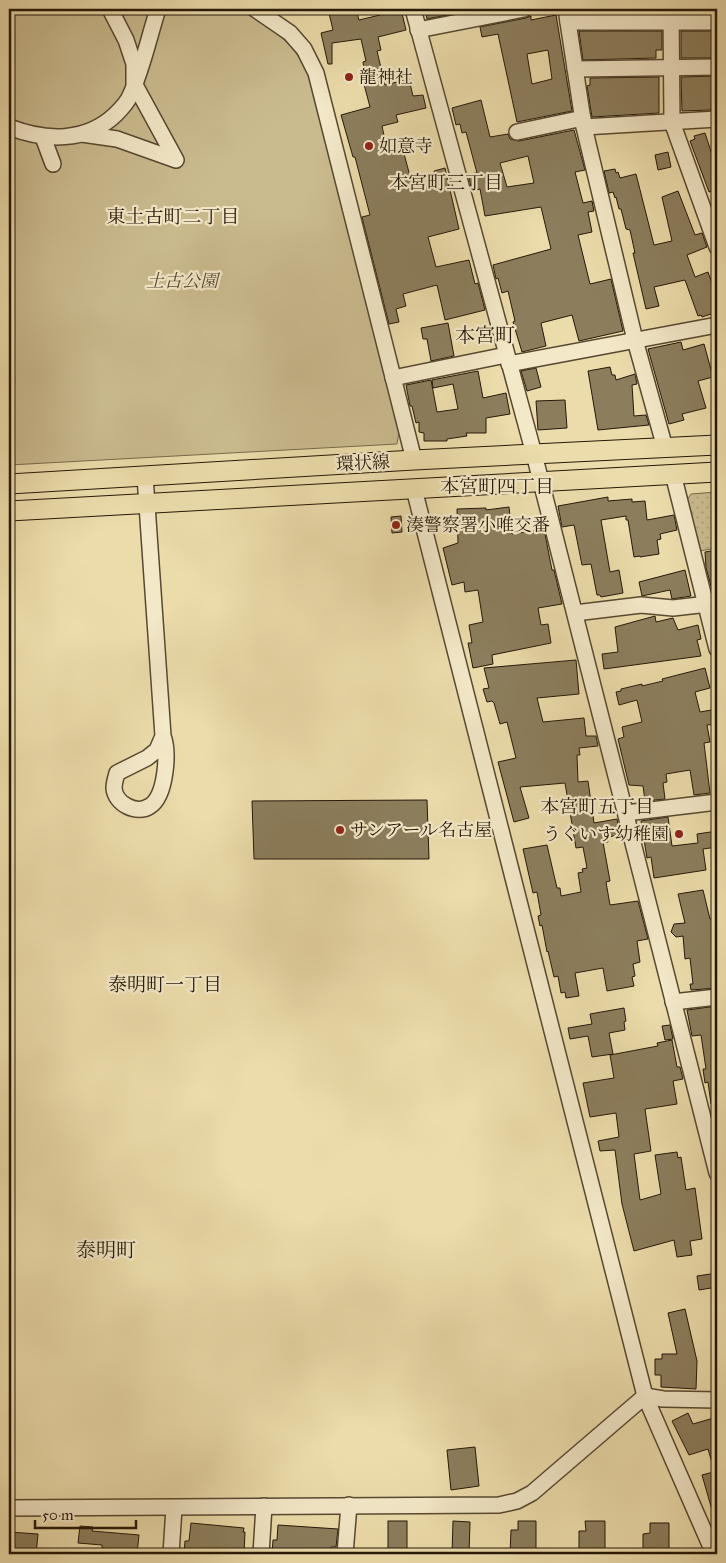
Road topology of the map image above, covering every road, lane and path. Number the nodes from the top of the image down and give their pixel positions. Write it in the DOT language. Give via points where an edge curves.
graph roads {
  1 [pos="110,9"];
  2 [pos="158,9"];
  3 [pos="254,9"];
  4 [pos="413,9"];
  5 [pos="524,9"];
  6 [pos="567,15"];
  7 [pos="671,16"];
  8 [pos="717,22"];
  9 [pos="418,30"];
  10 [pos="717,67"];
  11 [pos="672,68"];
  12 [pos="575,69"];
  13 [pos="134,83"];
  14 [pos="584,122"];
  15 [pos="672,122"];
  16 [pos="716,123"];
  17 [pos="9,127"];
  18 [pos="517,132"];
  19 [pos="82,134"];
  20 [pos="43,137"];
  21 [pos="53,164"];
  22 [pos="717,247"];
  23 [pos="717,325"];
  24 [pos="635,340"];
  25 [pos="508,359"];
  26 [pos="393,378"];
  27 [pos="717,445"];
  28 [pos="665,448"];
  29 [pos="534,454"];
  30 [pos="414,460"];
  31 [pos="717,472"];
  32 [pos="673,474"];
  33 [pos="145,476"];
  34 [pos="541,482"];
  35 [pos="9,484"];
  36 [pos="414,489"];
  37 [pos="146,504"];
  38 [pos="9,511"];
  39 [pos="711,604"];
  40 [pos="574,613"];
  41 [pos="717,649"];
  42 [pos="163,736"];
  43 [pos="717,802"];
  44 [pos="626,813"];
  45 [pos="717,997"];
  46 [pos="674,1002"];
  47 [pos="717,1173"];
  48 [pos="645,1396"];
  49 [pos="717,1400"];
  50 [pos="349,1505"];
  51 [pos="264,1506"];
  52 [pos="9,1508"];
  53 [pos="174,1508"];
  54 [pos="171,1554"];
  55 [pos="261,1554"];
  56 [pos="345,1554"];
  57 [pos="714,1554"];
  1 -- 13 [label="street" via="134,64"];
  2 -- 13 [label="street"];
  3 -- 26 [label="street" via="290,33 304,49 316,73"];
  4 -- 9 [label="street"];
  5 -- 9 [label="street"];
  6 -- 7 [label="street"];
  6 -- 12 [label="street"];
  7 -- 8 [label="street"];
  7 -- 11 [label="street"];
  9 -- 25 [label="street"];
  10 -- 11 [label="street"];
  11 -- 12 [label="street"];
  11 -- 15 [label="street"];
  12 -- 14 [label="street"];
  13 -- 19 [label="street" via="130,98 105,124"];
  13 -- 19 [label="street" via="176,160 117,139"];
  14 -- 15 [label="street"];
  14 -- 18 [label="street"];
  14 -- 24 [label="street"];
  15 -- 16 [label="street"];
  15 -- 22 [label="street"];
  17 -- 20 [label="street"];
  19 -- 20 [label="street" via="68,138"];
  20 -- 21 [label="street"];
  23 -- 24 [label="street"];
  24 -- 25 [label="street"];
  24 -- 28 [label="street"];
  25 -- 26 [label="street"];
  25 -- 29 [label="street"];
  26 -- 30 [label="street"];
  27 -- 28 [label="main road, 環状線"];
  28 -- 29 [label="main road, 環状線"];
  29 -- 30 [label="main road, 環状線"];
  29 -- 34 [label="street"];
  30 -- 33 [label="main road, 環状線"];
  31 -- 32 [label="main road, 環状線"];
  32 -- 34 [label="main road, 環状線"];
  32 -- 39 [label="street"];
  33 -- 35 [label="main road, 環状線"];
  33 -- 37 [label="street"];
  34 -- 36 [label="main road, 環状線"];
  34 -- 40 [label="street"];
  36 -- 37 [label="main road, 環状線"];
  36 -- 48 [label="street"];
  37 -- 38 [label="main road, 環状線"];
  37 -- 42 [label="street"];
  39 -- 40 [label="street" via="673,608 641,605"];
  39 -- 41 [label="street"];
  40 -- 44 [label="street"];
  42 -- 42 [label="street" via="166,745 164,774 158,797 150,806 140,810 126,806 114,789 117,773 157,750"];
  43 -- 44 [label="street"];
  44 -- 46 [label="street"];
  45 -- 46 [label="street"];
  46 -- 47 [label="street"];
  48 -- 49 [label="street"];
  48 -- 50 [label="street" via="532,1493 517,1501 498,1505"];
  48 -- 57 [label="street"];
  50 -- 51 [label="street"];
  50 -- 56 [label="street"];
  51 -- 53 [label="street"];
  51 -- 55 [label="street"];
  52 -- 53 [label="street"];
  53 -- 54 [label="street"];
}
